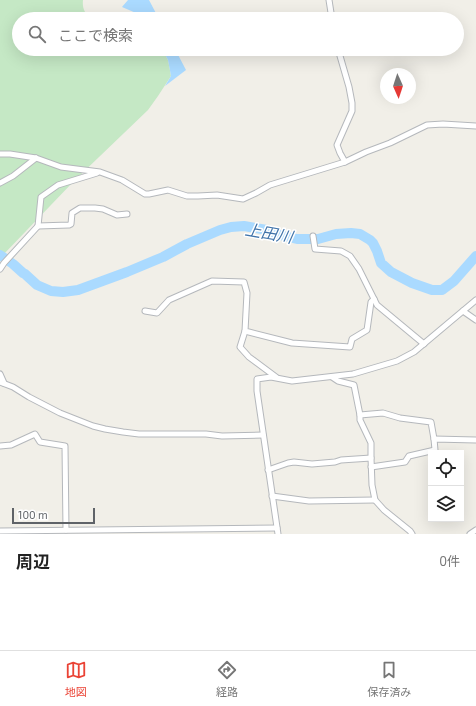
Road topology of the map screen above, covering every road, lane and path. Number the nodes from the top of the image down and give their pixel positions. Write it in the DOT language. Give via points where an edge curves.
graph roads {
  1 [pos="329,0"];
  2 [pos="331,12"];
  3 [pos="340,56"];
  4 [pos="476,126"];
  5 [pos="0,154"];
  6 [pos="36,158"];
  7 [pos="345,162"];
  8 [pos="100,172"];
  9 [pos="0,183"];
  10 [pos="127,214"];
  11 [pos="38,226"];
  12 [pos="313,236"];
  13 [pos="0,269"];
  14 [pos="374,299"];
  15 [pos="476,300"];
  16 [pos="463,310"];
  17 [pos="145,311"];
  18 [pos="476,320"];
  19 [pos="245,331"];
  20 [pos="424,344"];
  21 [pos="0,374"];
  22 [pos="332,377"];
  23 [pos="278,379"];
  24 [pos="2,382"];
  25 [pos="360,415"];
  26 [pos="263,435"];
  27 [pos="434,439"];
  28 [pos="476,440"];
  29 [pos="0,446"];
  30 [pos="372,458"];
  31 [pos="372,467"];
  32 [pos="268,470"];
  33 [pos="272,496"];
  34 [pos="375,500"];
  35 [pos="66,530"];
  36 [pos="476,530"];
  37 [pos="0,531"];
  38 [pos="277,531"];
  39 [pos="107,532"];
  40 [pos="117,532"];
  41 [pos="412,534"];
  42 [pos="470,534"];
  1 -- 2 [label="street"];
  3 -- 7 [label="street" via="352,103 352,111 338,145"];
  4 -- 7 [label="street" via="427,125"];
  5 -- 6 [label="street"];
  6 -- 8 [label="street" via="61,168"];
  6 -- 9 [label="street"];
  7 -- 8 [label="street" via="270,185 243,198 217,195 187,196 168,190 145,194 122,180"];
  8 -- 11 [label="street" via="58,185 41,197"];
  10 -- 11 [label="street" via="117,215 103,209 80,208 72,213 69,225"];
  11 -- 13 [label="street"];
  12 -- 14 [label="street" via="315,249 341,251 350,256"];
  14 -- 19 [label="street" via="371,302 367,330 352,339 350,347 292,343"];
  14 -- 20 [label="street" via="377,305"];
  15 -- 16 [label="street"];
  16 -- 18 [label="street"];
  16 -- 20 [label="street"];
  17 -- 19 [label="street" via="157,313 169,300 212,281 244,282 248,293"];
  19 -- 23 [label="street" via="240,347"];
  20 -- 22 [label="street" via="397,361 353,374"];
  21 -- 24 [label="street"];
  22 -- 23 [label="street" via="292,381"];
  22 -- 25 [label="street" via="354,385"];
  23 -- 26 [label="street" via="257,379"];
  24 -- 26 [label="street" via="60,413 105,429 139,434"];
  25 -- 27 [label="street" via="383,413 431,422"];
  25 -- 30 [label="street" via="371,443"];
  26 -- 32 [label="street"];
  27 -- 28 [label="street"];
  27 -- 31 [label="street" via="435,450 409,456 405,462"];
  29 -- 35 [label="street" via="11,445 36,434 40,442 65,446"];
  30 -- 31 [label="street"];
  30 -- 32 [label="street" via="312,464 294,462"];
  31 -- 34 [label="street"];
  32 -- 33 [label="street"];
  33 -- 34 [label="street" via="309,501"];
  33 -- 38 [label="street"];
  34 -- 41 [label="street"];
  35 -- 37 [label="street"];
  35 -- 39 [label="street"];
  36 -- 42 [label="street"];
  38 -- 40 [label="street"];
  39 -- 40 [label="street"];
}
